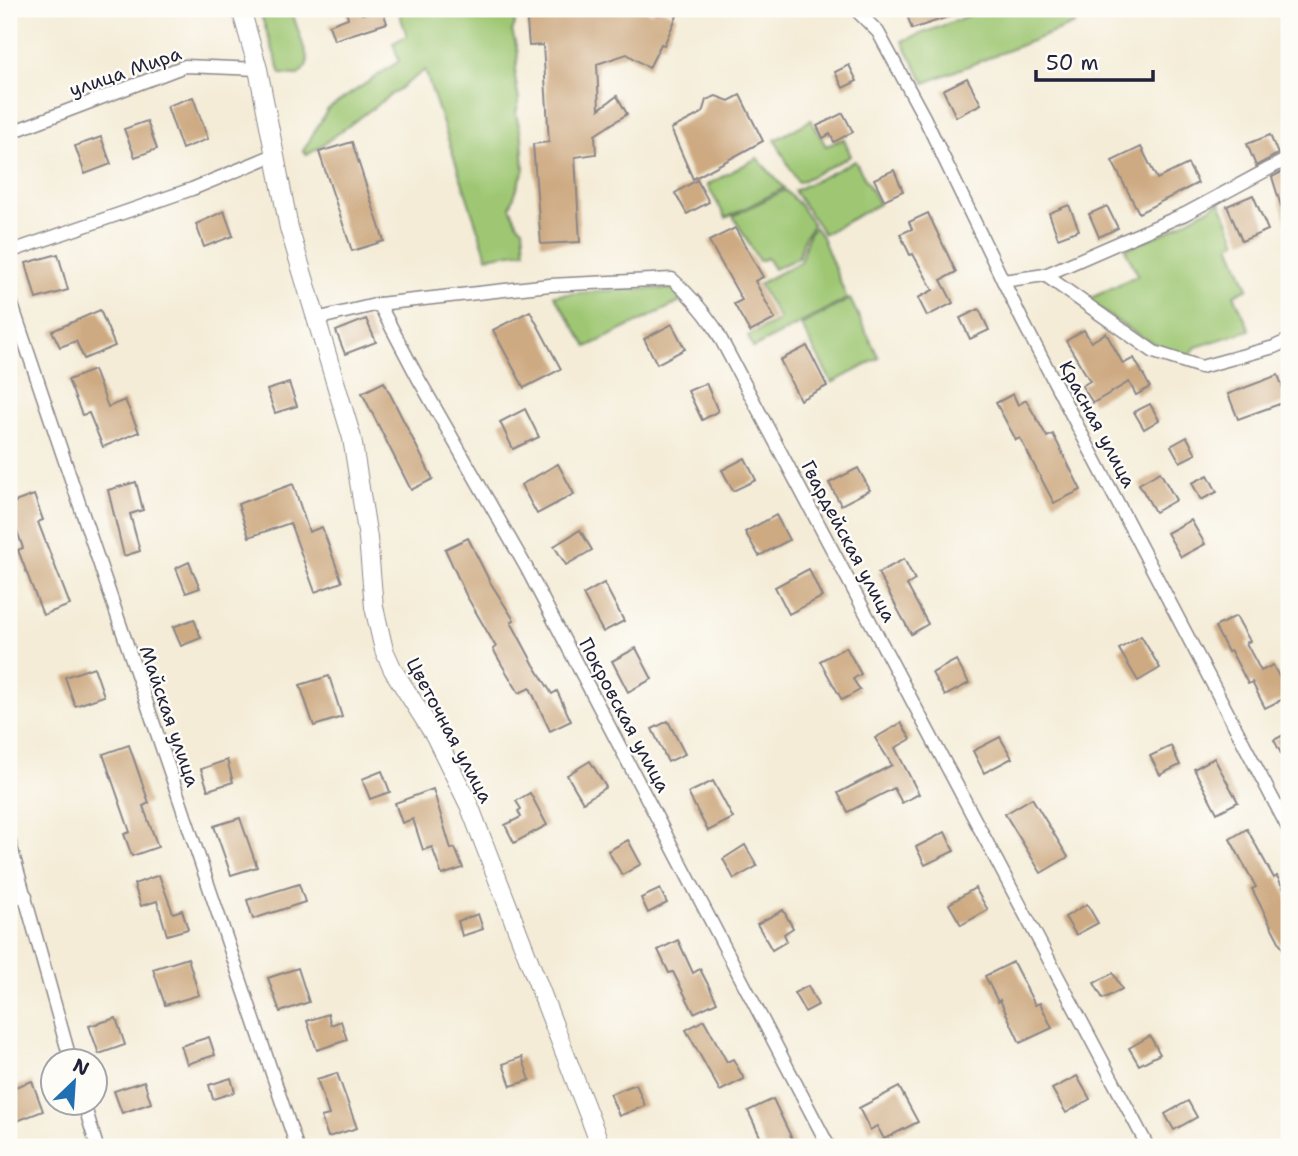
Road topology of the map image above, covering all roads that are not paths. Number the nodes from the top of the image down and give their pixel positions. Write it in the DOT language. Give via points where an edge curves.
graph roads {
  1 [pos="241,9"];
  2 [pos="855,9"];
  3 [pos="258,69"];
  4 [pos="9,133"];
  5 [pos="274,155"];
  6 [pos="1289,158"];
  7 [pos="9,252"];
  8 [pos="1045,275"];
  9 [pos="1003,281"];
  10 [pos="9,296"];
  11 [pos="380,304"];
  12 [pos="316,319"];
  13 [pos="1289,340"];
  14 [pos="1289,830"];
  15 [pos="9,840"];
  16 [pos="26,896"];
  17 [pos="9,898"];
  18 [pos="66,1048"];
  19 [pos="88,1118"];
  20 [pos="97,1147"];
  21 [pos="297,1147"];
  22 [pos="601,1147"];
  23 [pos="830,1147"];
  24 [pos="1148,1147"];
  1 -- 3 [label="street, Цветочная улица"];
  2 -- 9 [label="street, Красная улица" via="878,32"];
  3 -- 4 [label="street, улица Мира" via="185,66"];
  3 -- 5 [label="street, Цветочная улица"];
  5 -- 7 [label="street" via="192,189"];
  5 -- 12 [label="street, Цветочная улица" via="289,228"];
  6 -- 8 [label="street" via="1185,214"];
  8 -- 9 [label="street"];
  8 -- 13 [label="street" via="1154,352 1201,367"];
  9 -- 14 [label="street, Красная улица"];
  10 -- 21 [label="street, Майская улица"];
  11 -- 12 [label="street, Гвардейская улица"];
  11 -- 23 [label="street, Покровская улица" via="526,567"];
  11 -- 24 [label="street, Гвардейская улица" via="643,279 672,279 698,304 715,328"];
  12 -- 22 [label="street, Цветочная улица" via="354,449 374,607 384,650 469,805"];
  15 -- 16 [label="street"];
  16 -- 17 [label="street"];
  16 -- 18 [label="street"];
  19 -- 20 [label="street"];
}
